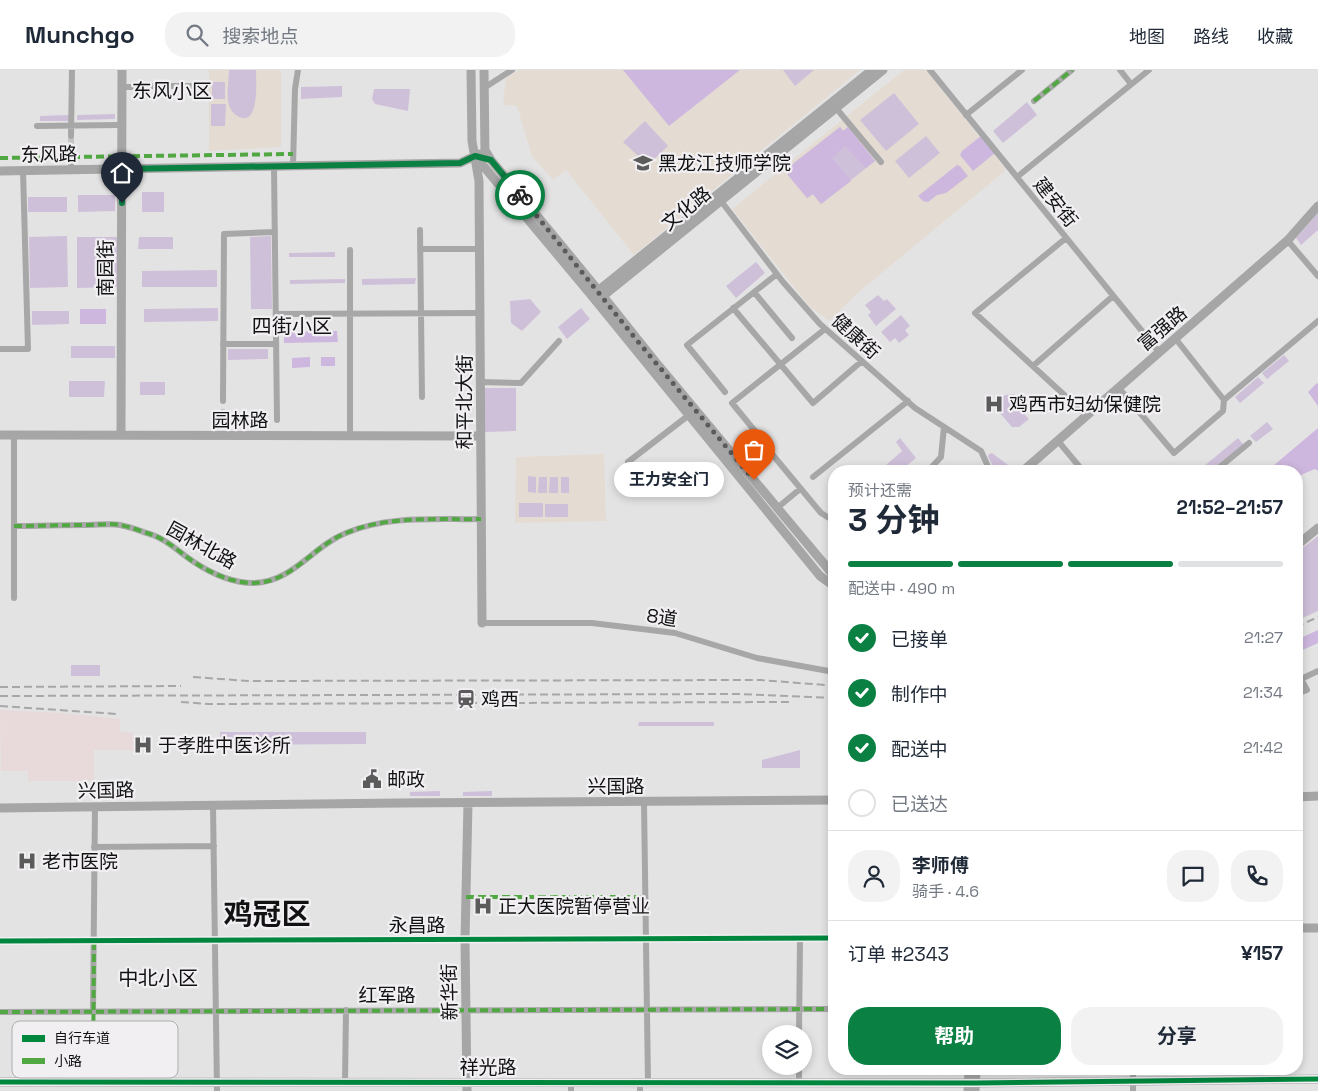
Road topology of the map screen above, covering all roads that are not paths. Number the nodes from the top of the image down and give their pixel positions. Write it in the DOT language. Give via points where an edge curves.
graph roads {
  1 [pos="72,70"];
  2 [pos="122,70"];
  3 [pos="298,70"];
  4 [pos="471,70"];
  5 [pos="484,70"];
  6 [pos="512,70"];
  7 [pos="872,70"];
  8 [pos="883,70"];
  9 [pos="930,70"];
  10 [pos="1022,70"];
  11 [pos="1072,70"];
  12 [pos="1120,70"];
  13 [pos="1149,70"];
  14 [pos="1131,84"];
  15 [pos="132,86"];
  16 [pos="148,86"];
  17 [pos="206,86"];
  18 [pos="122,87"];
  19 [pos="484,88"];
  20 [pos="1034,101"];
  21 [pos="836,108"];
  22 [pos="966,115"];
  23 [pos="71,125"];
  24 [pos="118,125"];
  25 [pos="37,126"];
  26 [pos="71,136"];
  27 [pos="71,153"];
  28 [pos="482,161"];
  29 [pos="880,162"];
  30 [pos="460,163"];
  31 [pos="274,166"];
  32 [pos="293,166"];
  33 [pos="122,169"];
  34 [pos="24,170"];
  35 [pos="71,170"];
  36 [pos="0,171"];
  37 [pos="1017,177"];
  38 [pos="724,196"];
  39 [pos="1318,206"];
  40 [pos="420,230"];
  41 [pos="275,232"];
  42 [pos="1066,238"];
  43 [pos="1288,241"];
  44 [pos="420,249"];
  45 [pos="479,249"];
  46 [pos="350,250"];
  47 [pos="777,274"];
  48 [pos="1318,276"];
  49 [pos="754,292"];
  50 [pos="596,295"];
  51 [pos="1113,296"];
  52 [pos="733,308"];
  53 [pos="480,313"];
  54 [pos="276,314"];
  55 [pos="350,314"];
  56 [pos="421,314"];
  57 [pos="1318,321"];
  58 [pos="825,329"];
  59 [pos="792,338"];
  60 [pos="1175,338"];
  61 [pos="558,341"];
  62 [pos="223,344"];
  63 [pos="276,344"];
  64 [pos="0,350"];
  65 [pos="1159,352"];
  66 [pos="862,361"];
  67 [pos="780,364"];
  68 [pos="1033,366"];
  69 [pos="480,382"];
  70 [pos="1118,387"];
  71 [pos="725,392"];
  72 [pos="422,397"];
  73 [pos="1224,400"];
  74 [pos="223,401"];
  75 [pos="908,401"];
  76 [pos="223,412"];
  77 [pos="688,415"];
  78 [pos="1086,416"];
  79 [pos="223,420"];
  80 [pos="277,420"];
  81 [pos="944,427"];
  82 [pos="0,435"];
  83 [pos="14,435"];
  84 [pos="121,435"];
  85 [pos="350,436"];
  86 [pos="480,436"];
  87 [pos="1058,441"];
  88 [pos="1249,443"];
  89 [pos="628,462"];
  90 [pos="933,465"];
  91 [pos="987,465"];
  92 [pos="1030,465"];
  93 [pos="1078,465"];
  94 [pos="1223,465"];
  95 [pos="813,477"];
  96 [pos="800,489"];
  97 [pos="777,508"];
  98 [pos="828,517"];
  99 [pos="481,519"];
  100 [pos="14,526"];
  101 [pos="1318,528"];
  102 [pos="1303,540"];
  103 [pos="828,567"];
  104 [pos="828,582"];
  105 [pos="14,598"];
  106 [pos="482,623"];
  107 [pos="828,671"];
  108 [pos="1318,671"];
  109 [pos="1303,677"];
  110 [pos="1318,796"];
  111 [pos="1303,797"];
  112 [pos="828,800"];
  113 [pos="644,802"];
  114 [pos="465,803"];
  115 [pos="213,805"];
  116 [pos="95,806"];
  117 [pos="0,808"];
  118 [pos="214,846"];
  119 [pos="94,847"];
  120 [pos="1303,928"];
  121 [pos="1318,928"];
  122 [pos="828,938"];
  123 [pos="800,939"];
  124 [pos="462,940"];
  125 [pos="647,940"];
  126 [pos="0,941"];
  127 [pos="94,941"];
  128 [pos="215,941"];
  129 [pos="647,1009"];
  130 [pos="799,1009"];
  131 [pos="828,1009"];
  132 [pos="216,1010"];
  133 [pos="346,1010"];
  134 [pos="463,1010"];
  135 [pos="93,1011"];
  136 [pos="0,1012"];
  137 [pos="799,1025"];
  138 [pos="799,1075"];
  139 [pos="1318,1079"];
  140 [pos="0,1082"];
  141 [pos="799,1083"];
  142 [pos="348,1085"];
  143 [pos="642,1085"];
  144 [pos="217,1086"];
  145 [pos="1133,1086"];
  146 [pos="464,1087"];
  147 [pos="571,1087"];
  148 [pos="972,1087"];
  1 -- 23 [label="street"];
  2 -- 18 [label="street, 南园街"];
  3 -- 32 [label="street"];
  4 -- 28 [label="street, 和平北大街" via="472,141"];
  5 -- 19 [label="street, 和平北大街"];
  6 -- 19 [label="street"];
  7 -- 38 [label="street, 文化路"];
  8 -- 21 [label="street, 文化路"];
  9 -- 22 [label="street, 建安街"];
  10 -- 22 [label="street"];
  11 -- 20 [label="street"];
  12 -- 14 [label="street"];
  13 -- 14 [label="street"];
  14 -- 37 [label="street"];
  15 -- 18 [label="street"];
  16 -- 17 [label="street"];
  18 -- 33 [label="street, 南园街"];
  19 -- 28 [label="street, 和平北大街"];
  21 -- 29 [label="street"];
  21 -- 38 [label="street, 文化路"];
  22 -- 37 [label="street, 建安街"];
  23 -- 24 [label="street"];
  23 -- 25 [label="street"];
  23 -- 26 [label="street"];
  27 -- 35 [label="street"];
  28 -- 30 [label="street, 东风路"];
  28 -- 30 [label="street"];
  28 -- 45 [label="street, 和平北大街"];
  28 -- 50 [label="street"];
  28 -- 50 [label="street"];
  30 -- 32 [label="street, 东风路"];
  31 -- 32 [label="street, 东风路"];
  31 -- 33 [label="street, 东风路"];
  31 -- 41 [label="street"];
  33 -- 35 [label="street, 东风路"];
  33 -- 84 [label="street, 南园街"];
  34 -- 35 [label="street, 东风路"];
  34 -- 36 [label="street, 东风路"];
  34 -- 64 [label="street" via="28,349"];
  37 -- 42 [label="street, 建安街"];
  38 -- 47 [label="street, 健康街"];
  38 -- 50 [label="street, 文化路"];
  39 -- 43 [label="street, 富强路"];
  40 -- 44 [label="street"];
  41 -- 54 [label="street"];
  41 -- 62 [label="street" via="224,234"];
  42 -- 51 [label="street, 建安街"];
  42 -- 68 [label="street" via="975,312"];
  43 -- 48 [label="street"];
  43 -- 60 [label="street, 富强路"];
  44 -- 45 [label="street"];
  44 -- 56 [label="street"];
  45 -- 53 [label="street, 和平北大街"];
  46 -- 55 [label="street"];
  47 -- 49 [label="street"];
  47 -- 58 [label="street, 健康街"];
  49 -- 52 [label="street"];
  49 -- 59 [label="street"];
  50 -- 77 [label="street"];
  50 -- 97 [label="street"];
  51 -- 65 [label="street, 建安街"];
  51 -- 68 [label="street"];
  52 -- 67 [label="street"];
  52 -- 71 [label="street" via="687,345"];
  53 -- 56 [label="street"];
  53 -- 69 [label="street, 和平北大街"];
  54 -- 55 [label="street"];
  54 -- 63 [label="street"];
  55 -- 56 [label="street"];
  55 -- 85 [label="street"];
  56 -- 72 [label="street"];
  57 -- 73 [label="street"];
  58 -- 66 [label="street, 健康街"];
  58 -- 67 [label="street"];
  60 -- 65 [label="street, 富强路"];
  60 -- 73 [label="street"];
  61 -- 69 [label="street" via="521,383"];
  62 -- 63 [label="street"];
  62 -- 74 [label="street"];
  63 -- 80 [label="street"];
  65 -- 70 [label="street, 富强路"];
  66 -- 67 [label="street" via="813,403"];
  66 -- 75 [label="street, 健康街"];
  67 -- 96 [label="street" via="732,402"];
  68 -- 78 [label="street"];
  69 -- 86 [label="street, 和平北大街"];
  70 -- 73 [label="street" via="1174,453 1223,410"];
  70 -- 78 [label="street, 富强路"];
  75 -- 81 [label="street, 健康街"];
  75 -- 95 [label="street"];
  76 -- 79 [label="street"];
  77 -- 89 [label="street"];
  77 -- 104 [label="street" via="820,576"];
  78 -- 87 [label="street, 富强路"];
  81 -- 90 [label="street" via="941,456"];
  81 -- 91 [label="street, 健康街" via="981,451"];
  82 -- 83 [label="street, 园林路"];
  83 -- 84 [label="street, 园林路"];
  83 -- 100 [label="street"];
  84 -- 85 [label="street, 园林路"];
  85 -- 86 [label="street, 园林路"];
  86 -- 99 [label="street, 和平北大街"];
  87 -- 92 [label="street, 富强路"];
  87 -- 93 [label="street"];
  88 -- 94 [label="street"];
  96 -- 97 [label="street"];
  96 -- 98 [label="street"];
  97 -- 103 [label="street"];
  99 -- 100 [label="street, 园林北路" via="385,521 362,526 326,543 295,569 277,579 256,583 236,582 213,573 168,542 119,525"];
  99 -- 106 [label="street, 和平北大街"];
  100 -- 105 [label="street"];
  101 -- 102 [label="street"];
  106 -- 107 [label="street, 8道" via="592,623 674,633 757,658"];
  108 -- 109 [label="street"];
  110 -- 111 [label="street"];
  112 -- 113 [label="street, 兴国路"];
  113 -- 114 [label="street, 兴国路"];
  113 -- 125 [label="street"];
  114 -- 115 [label="street, 兴国路"];
  114 -- 124 [label="street, 新华街"];
  115 -- 116 [label="street, 兴国路"];
  115 -- 118 [label="street"];
  116 -- 117 [label="street, 兴国路"];
  116 -- 119 [label="street"];
  118 -- 119 [label="street"];
  118 -- 128 [label="street"];
  119 -- 127 [label="street"];
  120 -- 121 [label="street"];
  122 -- 123 [label="street, 永昌路"];
  123 -- 125 [label="street, 永昌路"];
  123 -- 130 [label="street"];
  124 -- 125 [label="street, 永昌路"];
  124 -- 128 [label="street, 永昌路"];
  124 -- 134 [label="street, 新华街"];
  125 -- 129 [label="street"];
  126 -- 127 [label="street, 永昌路"];
  127 -- 128 [label="street, 永昌路"];
  127 -- 135 [label="street"];
  128 -- 132 [label="street"];
  129 -- 130 [label="street, 红军路"];
  129 -- 134 [label="street, 红军路"];
  129 -- 143 [label="street"];
  130 -- 131 [label="street, 红军路"];
  130 -- 137 [label="street"];
  132 -- 133 [label="street, 红军路"];
  132 -- 135 [label="street, 红军路"];
  132 -- 144 [label="street"];
  133 -- 134 [label="street, 红军路"];
  133 -- 142 [label="street"];
  134 -- 146 [label="street, 新华街"];
  135 -- 136 [label="street, 红军路"];
  138 -- 141 [label="street"];
  139 -- 145 [label="street, 祥光路"];
  140 -- 144 [label="street, 祥光路"];
  141 -- 143 [label="street, 祥光路"];
  141 -- 148 [label="street, 祥光路"];
  142 -- 144 [label="street, 祥光路"];
  142 -- 146 [label="street, 祥光路"];
  143 -- 147 [label="street, 祥光路"];
  145 -- 148 [label="street, 祥光路"];
  146 -- 147 [label="street, 祥光路"];
}
